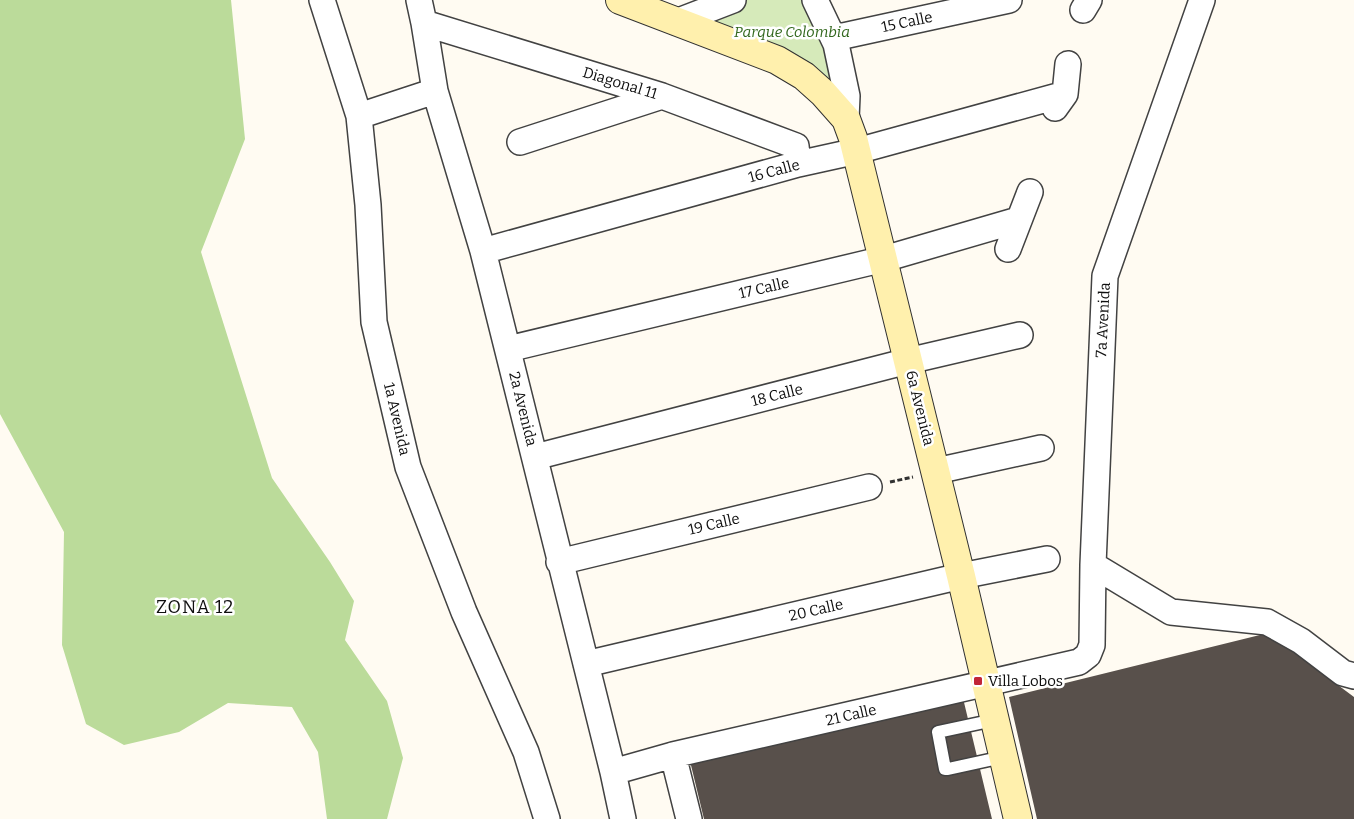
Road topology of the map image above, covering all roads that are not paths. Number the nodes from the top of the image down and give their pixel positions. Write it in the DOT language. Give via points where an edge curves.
graph roads {
  1 [pos="322,0"];
  2 [pos="620,0"];
  3 [pos="733,0"];
  4 [pos="815,0"];
  5 [pos="1009,0"];
  6 [pos="1202,0"];
  7 [pos="421,11"];
  8 [pos="676,22"];
  9 [pos="834,38"];
  10 [pos="1068,64"];
  11 [pos="435,91"];
  12 [pos="1065,94"];
  13 [pos="662,96"];
  14 [pos="359,116"];
  15 [pos="1050,116"];
  16 [pos="846,119"];
  17 [pos="520,142"];
  18 [pos="856,151"];
  19 [pos="798,164"];
  20 [pos="1030,192"];
  21 [pos="1018,220"];
  22 [pos="1008,249"];
  23 [pos="483,251"];
  24 [pos="884,259"];
  25 [pos="1020,335"];
  26 [pos="508,349"];
  27 [pos="908,361"];
  28 [pos="1041,448"];
  29 [pos="534,457"];
  30 [pos="936,471"];
  31 [pos="869,487"];
  32 [pos="1047,559"];
  33 [pos="560,562"];
  34 [pos="1093,565"];
  35 [pos="961,576"];
  36 [pos="1088,655"];
  37 [pos="586,664"];
  38 [pos="1354,676"];
  39 [pos="986,684"];
  40 [pos="994,720"];
  41 [pos="673,755"];
  42 [pos="1003,757"];
  43 [pos="613,772"];
  44 [pos="548,819"];
  45 [pos="623,819"];
  46 [pos="689,819"];
  47 [pos="1018,819"];
  1 -- 14 [label="street, 1a Avenida"];
  2 -- 8 [label="main road"];
  3 -- 8 [label="street"];
  4 -- 9 [label="street, 6a Avenida"];
  5 -- 9 [label="street, 15 Calle"];
  6 -- 34 [label="street, 7a Avenida" via="1105,276"];
  7 -- 11 [label="street, 2a Avenida"];
  7 -- 13 [label="street, Diagonal 11"];
  8 -- 16 [label="main road" via="758,52 793,69 814,84"];
  9 -- 16 [label="street, 6a Avenida" via="847,96"];
  10 -- 12 [label="street"];
  11 -- 14 [label="street"];
  11 -- 23 [label="street, 2a Avenida"];
  12 -- 15 [label="street"];
  12 -- 18 [label="street, 16 Calle"];
  13 -- 17 [label="street"];
  13 -- 19 [label="street, Diagonal 11" via="796,146"];
  14 -- 44 [label="street, 1a Avenida" via="368,205 374,322 408,467 464,612 526,752"];
  16 -- 18 [label="main road, 6a Avenida"];
  18 -- 19 [label="street, 16 Calle"];
  18 -- 24 [label="main road, 6a Avenida"];
  19 -- 23 [label="street, 16 Calle"];
  20 -- 21 [label="street"];
  21 -- 22 [label="street"];
  21 -- 24 [label="street, 17 Calle"];
  23 -- 26 [label="street, 2a Avenida"];
  24 -- 26 [label="street, 17 Calle"];
  24 -- 27 [label="main road, 6a Avenida"];
  25 -- 27 [label="street, 18 Calle"];
  26 -- 29 [label="street, 2a Avenida"];
  27 -- 29 [label="street, 18 Calle"];
  27 -- 30 [label="main road, 6a Avenida"];
  28 -- 30 [label="street"];
  29 -- 33 [label="street, 2a Avenida"];
  30 -- 35 [label="main road, 6a Avenida"];
  31 -- 33 [label="street, 19 Calle"];
  32 -- 35 [label="street, 20 Calle"];
  33 -- 37 [label="street, 2a Avenida"];
  34 -- 36 [label="street, 7a Avenida" via="1092,645"];
  34 -- 38 [label="street" via="1171,612 1267,622 1301,641 1344,673"];
  35 -- 37 [label="street, 20 Calle"];
  35 -- 39 [label="main road, 6a Avenida"];
  36 -- 39 [label="street, 21 Calle" via="1079,662"];
  37 -- 43 [label="street, 2a Avenida"];
  39 -- 40 [label="main road, 6a Avenida"];
  39 -- 41 [label="street, 21 Calle"];
  40 -- 42 [label="main road, 6a Avenida"];
  40 -- 42 [label="lane" via="938,732 945,768"];
  41 -- 43 [label="street, 21 Calle"];
  41 -- 46 [label="street"];
  42 -- 47 [label="main road, 6a Avenida"];
  43 -- 45 [label="street, 2a Avenida"];
}
